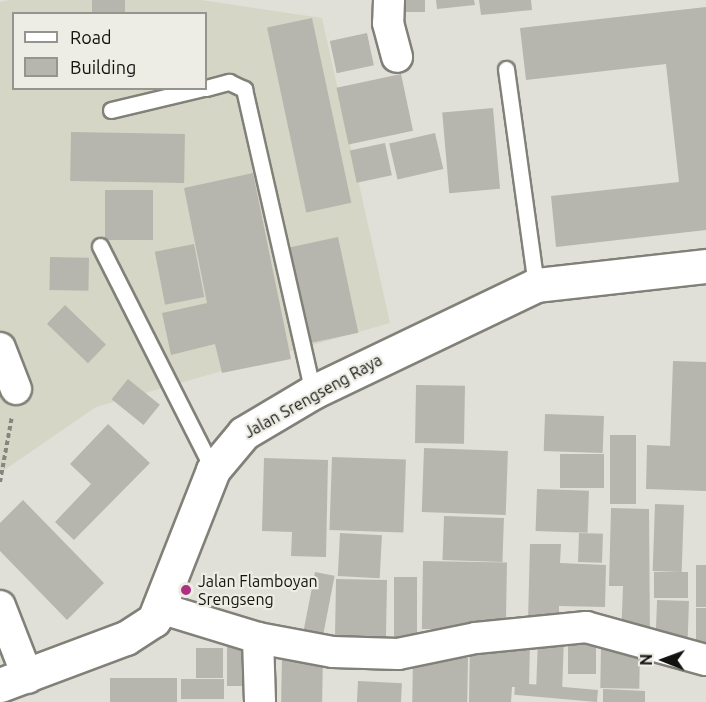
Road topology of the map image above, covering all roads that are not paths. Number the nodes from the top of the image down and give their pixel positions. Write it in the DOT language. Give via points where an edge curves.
graph roads {
  1 [pos="389,0"];
  2 [pos="398,57"];
  3 [pos="506,69"];
  4 [pos="207,87"];
  5 [pos="196,90"];
  6 [pos="111,110"];
  7 [pos="100,246"];
  8 [pos="706,266"];
  9 [pos="536,285"];
  10 [pos="0,348"];
  11 [pos="16,389"];
  12 [pos="314,392"];
  13 [pos="213,470"];
  14 [pos="0,606"];
  15 [pos="163,609"];
  16 [pos="258,638"];
  17 [pos="706,660"];
  18 [pos="14,682"];
  19 [pos="260,702"];
  1 -- 2 [label="street" via="388,23"];
  3 -- 9 [label="lane"];
  4 -- 12 [label="lane" via="229,82 244,89"];
  5 -- 6 [label="lane"];
  7 -- 13 [label="lane"];
  8 -- 9 [label="main road, Jalan Srengseng Raya"];
  9 -- 12 [label="main road, Jalan Srengseng Raya"];
  10 -- 11 [label="street"];
  12 -- 13 [label="main road, Jalan Srengseng Raya" via="244,433"];
  13 -- 15 [label="main road, Jalan Srengseng Raya"];
  14 -- 18 [label="street"];
  15 -- 16 [label="street"];
  15 -- 18 [label="main road" via="126,638"];
  16 -- 17 [label="street" via="333,652 398,654 476,638 586,627 624,642"];
  16 -- 19 [label="street"];
}
